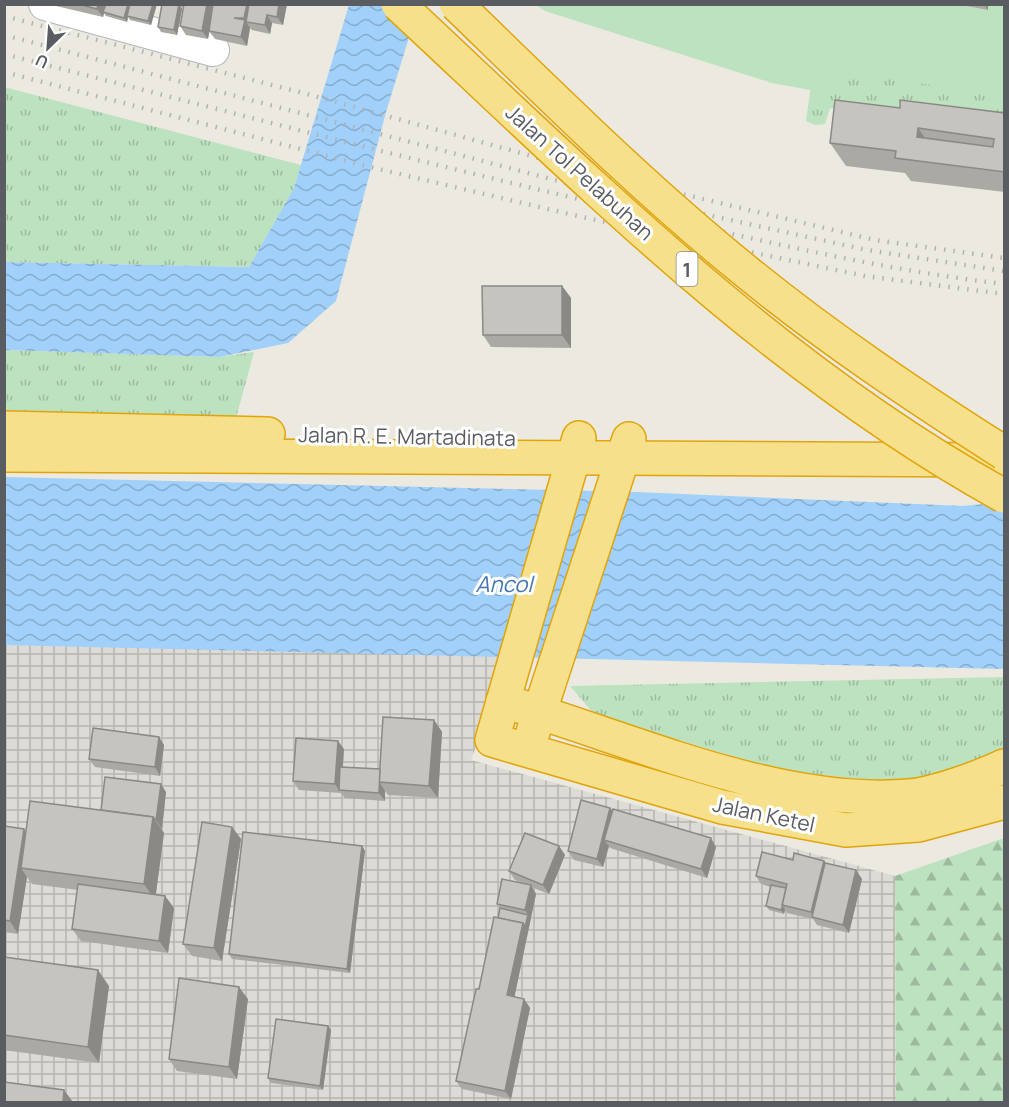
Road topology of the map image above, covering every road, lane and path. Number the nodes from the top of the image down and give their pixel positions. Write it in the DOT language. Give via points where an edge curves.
graph roads {
  1 [pos="45,4"];
  2 [pos="398,4"];
  3 [pos="456,4"];
  4 [pos="213,50"];
  5 [pos="4,428"];
  6 [pos="1005,453"];
  7 [pos="4,455"];
  8 [pos="573,458"];
  9 [pos="623,459"];
  10 [pos="1005,460"];
  11 [pos="1005,496"];
  12 [pos="503,701"];
  13 [pos="540,711"];
  14 [pos="528,751"];
  15 [pos="1005,766"];
  16 [pos="801,789"];
  17 [pos="1005,802"];
  18 [pos="797,823"];
  1 -- 4 [label="street"];
  2 -- 11 [label="highway, Jalan Tol Pelabuhan / 1, bridge" via="610,202 725,302 830,384 952,467"];
  3 -- 6 [label="highway, Jalan Tol Pelabuhan / 1, bridge" via="598,141 747,273 894,383"];
  5 -- 8 [label="highway, Jalan R. E. Martadinata"];
  7 -- 8 [label="highway, Jalan R. E. Martadinata"];
  8 -- 9 [label="highway, Jalan R. E. Martadinata"];
  8 -- 12 [label="highway, Jalan Ketel"];
  9 -- 10 [label="highway, Jalan R. E. Martadinata"];
  9 -- 13 [label="highway"];
  12 -- 13 [label="highway, Jalan Ketel"];
  12 -- 14 [label="highway, Jalan Ketel" via="492,740"];
  13 -- 14 [label="highway"];
  13 -- 16 [label="highway, Jalan Ketel" via="754,781"];
  14 -- 18 [label="highway, Jalan Ketel" via="722,807"];
  15 -- 16 [label="highway, Jalan Ketel" via="912,796 857,798"];
  16 -- 18 [label="highway"];
  17 -- 18 [label="highway, Jalan Ketel" via="918,825 846,830"];
}
